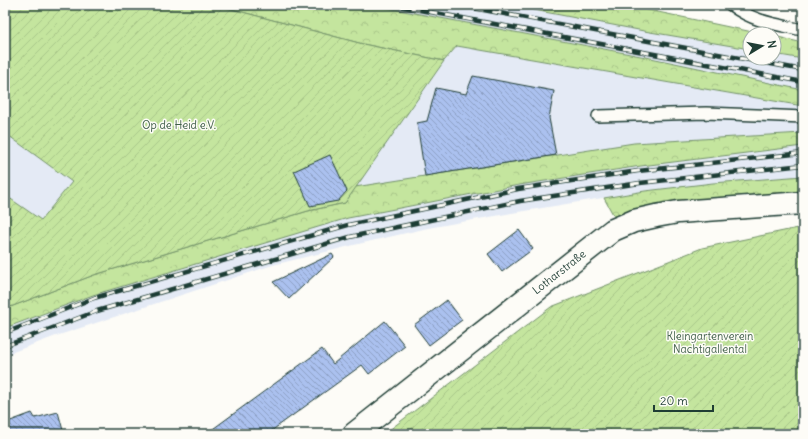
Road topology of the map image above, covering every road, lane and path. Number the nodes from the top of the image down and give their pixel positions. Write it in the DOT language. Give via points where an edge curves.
graph roads {
  1 [pos="731,5"];
  2 [pos="803,30"];
  3 [pos="598,116"];
  4 [pos="803,117"];
  5 [pos="803,204"];
  6 [pos="354,434"];
  1 -- 2 [label="lane" via="757,20"];
  3 -- 4 [label="lane" via="706,113"];
  5 -- 6 [label="street, Lotharstraße" via="678,212 634,221 613,230"];
}
